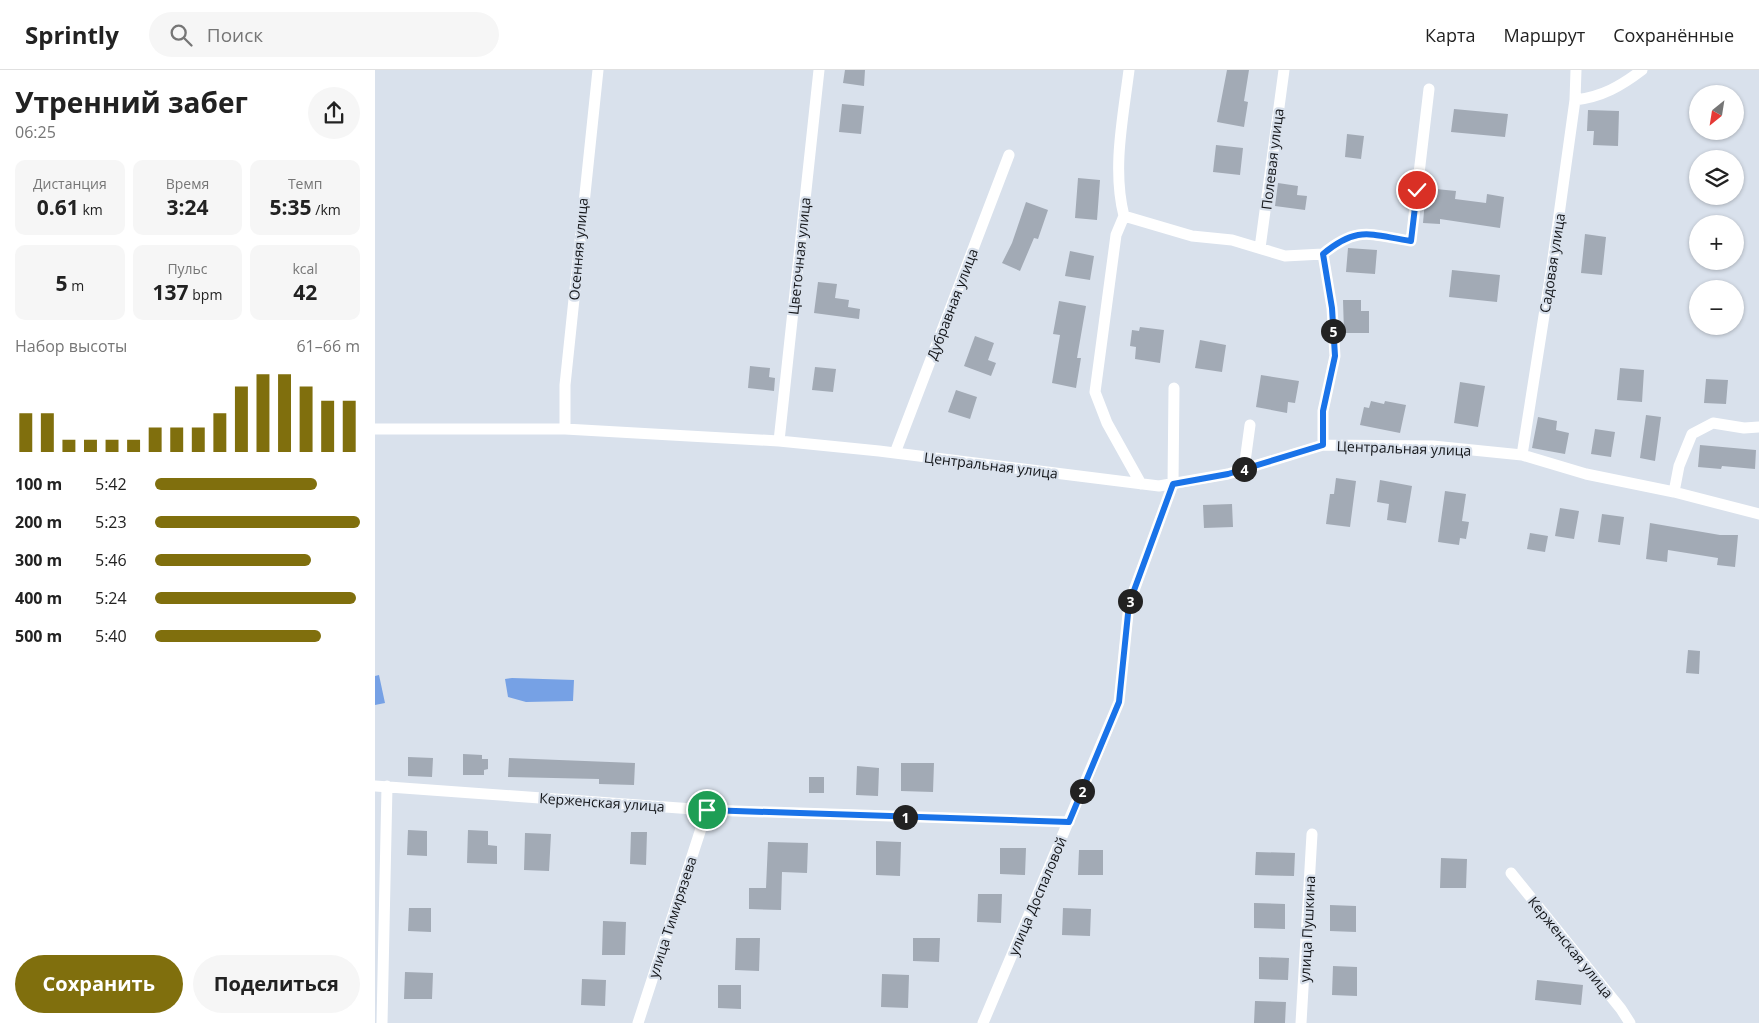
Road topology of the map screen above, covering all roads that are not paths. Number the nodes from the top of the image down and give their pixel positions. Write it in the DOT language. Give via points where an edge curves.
graph roads {
  1 [pos="598,70"];
  2 [pos="819,70"];
  3 [pos="1129,70"];
  4 [pos="1283,70"];
  5 [pos="1576,70"];
  6 [pos="1642,70"];
  7 [pos="1429,89"];
  8 [pos="1575,100"];
  9 [pos="1009,155"];
  10 [pos="1124,216"];
  11 [pos="1260,248"];
  12 [pos="1323,254"];
  13 [pos="1174,388"];
  14 [pos="1250,425"];
  15 [pos="1759,427"];
  16 [pos="375,428"];
  17 [pos="565,429"];
  18 [pos="779,442"];
  19 [pos="1323,445"];
  20 [pos="895,453"];
  21 [pos="1522,455"];
  22 [pos="1244,469"];
  23 [pos="1141,484"];
  24 [pos="1173,484"];
  25 [pos="1674,492"];
  26 [pos="1759,514"];
  27 [pos="381,786"];
  28 [pos="707,810"];
  29 [pos="1069,822"];
  30 [pos="1312,834"];
  31 [pos="1511,873"];
  32 [pos="382,1023"];
  33 [pos="638,1023"];
  34 [pos="983,1023"];
  35 [pos="1301,1023"];
  36 [pos="1630,1023"];
  1 -- 17 [label="street, Осенняя улица" via="566,375"];
  2 -- 18 [label="street, Цветочная улица"];
  3 -- 10 [label="street" via="1118,192"];
  4 -- 11 [label="street, Полевая улица"];
  5 -- 8 [label="street, Садовая улица"];
  6 -- 8 [label="street" via="1622,86 1592,98"];
  7 -- 12 [label="street" via="1411,241 1360,234 1340,240"];
  8 -- 21 [label="street, Садовая улица"];
  9 -- 20 [label="street, Дубравная улица"];
  10 -- 11 [label="street" via="1192,236 1232,240"];
  10 -- 23 [label="street" via="1116,236 1095,392 1107,423"];
  11 -- 12 [label="street" via="1285,256"];
  12 -- 19 [label="street" via="1332,308 1335,356 1323,411"];
  13 -- 24 [label="street, улица Доспаловой"];
  14 -- 22 [label="street"];
  15 -- 25 [label="street" via="1713,423 1692,434 1679,466"];
  16 -- 17 [label="street, Центральная улица"];
  17 -- 18 [label="street, Центральная улица"];
  18 -- 20 [label="street, Центральная улица"];
  19 -- 21 [label="street, Центральная улица" via="1433,446"];
  19 -- 22 [label="street, Центральная улица"];
  20 -- 23 [label="street, Центральная улица"];
  21 -- 25 [label="street, Центральная улица" via="1586,474"];
  22 -- 24 [label="street, Центральная улица"];
  23 -- 24 [label="street, Центральная улица"];
  24 -- 29 [label="street, улица Доспаловой" via="1129,604 1119,702"];
  25 -- 26 [label="street, Центральная улица"];
  27 -- 28 [label="street, Керженская улица"];
  27 -- 32 [label="street"];
  28 -- 29 [label="street, Керженская улица"];
  28 -- 33 [label="street, улица Тимирязева"];
  29 -- 34 [label="street, улица Доспаловой"];
  30 -- 35 [label="street, улица Пушкина"];
  31 -- 36 [label="street, Керженская улица"];
}
